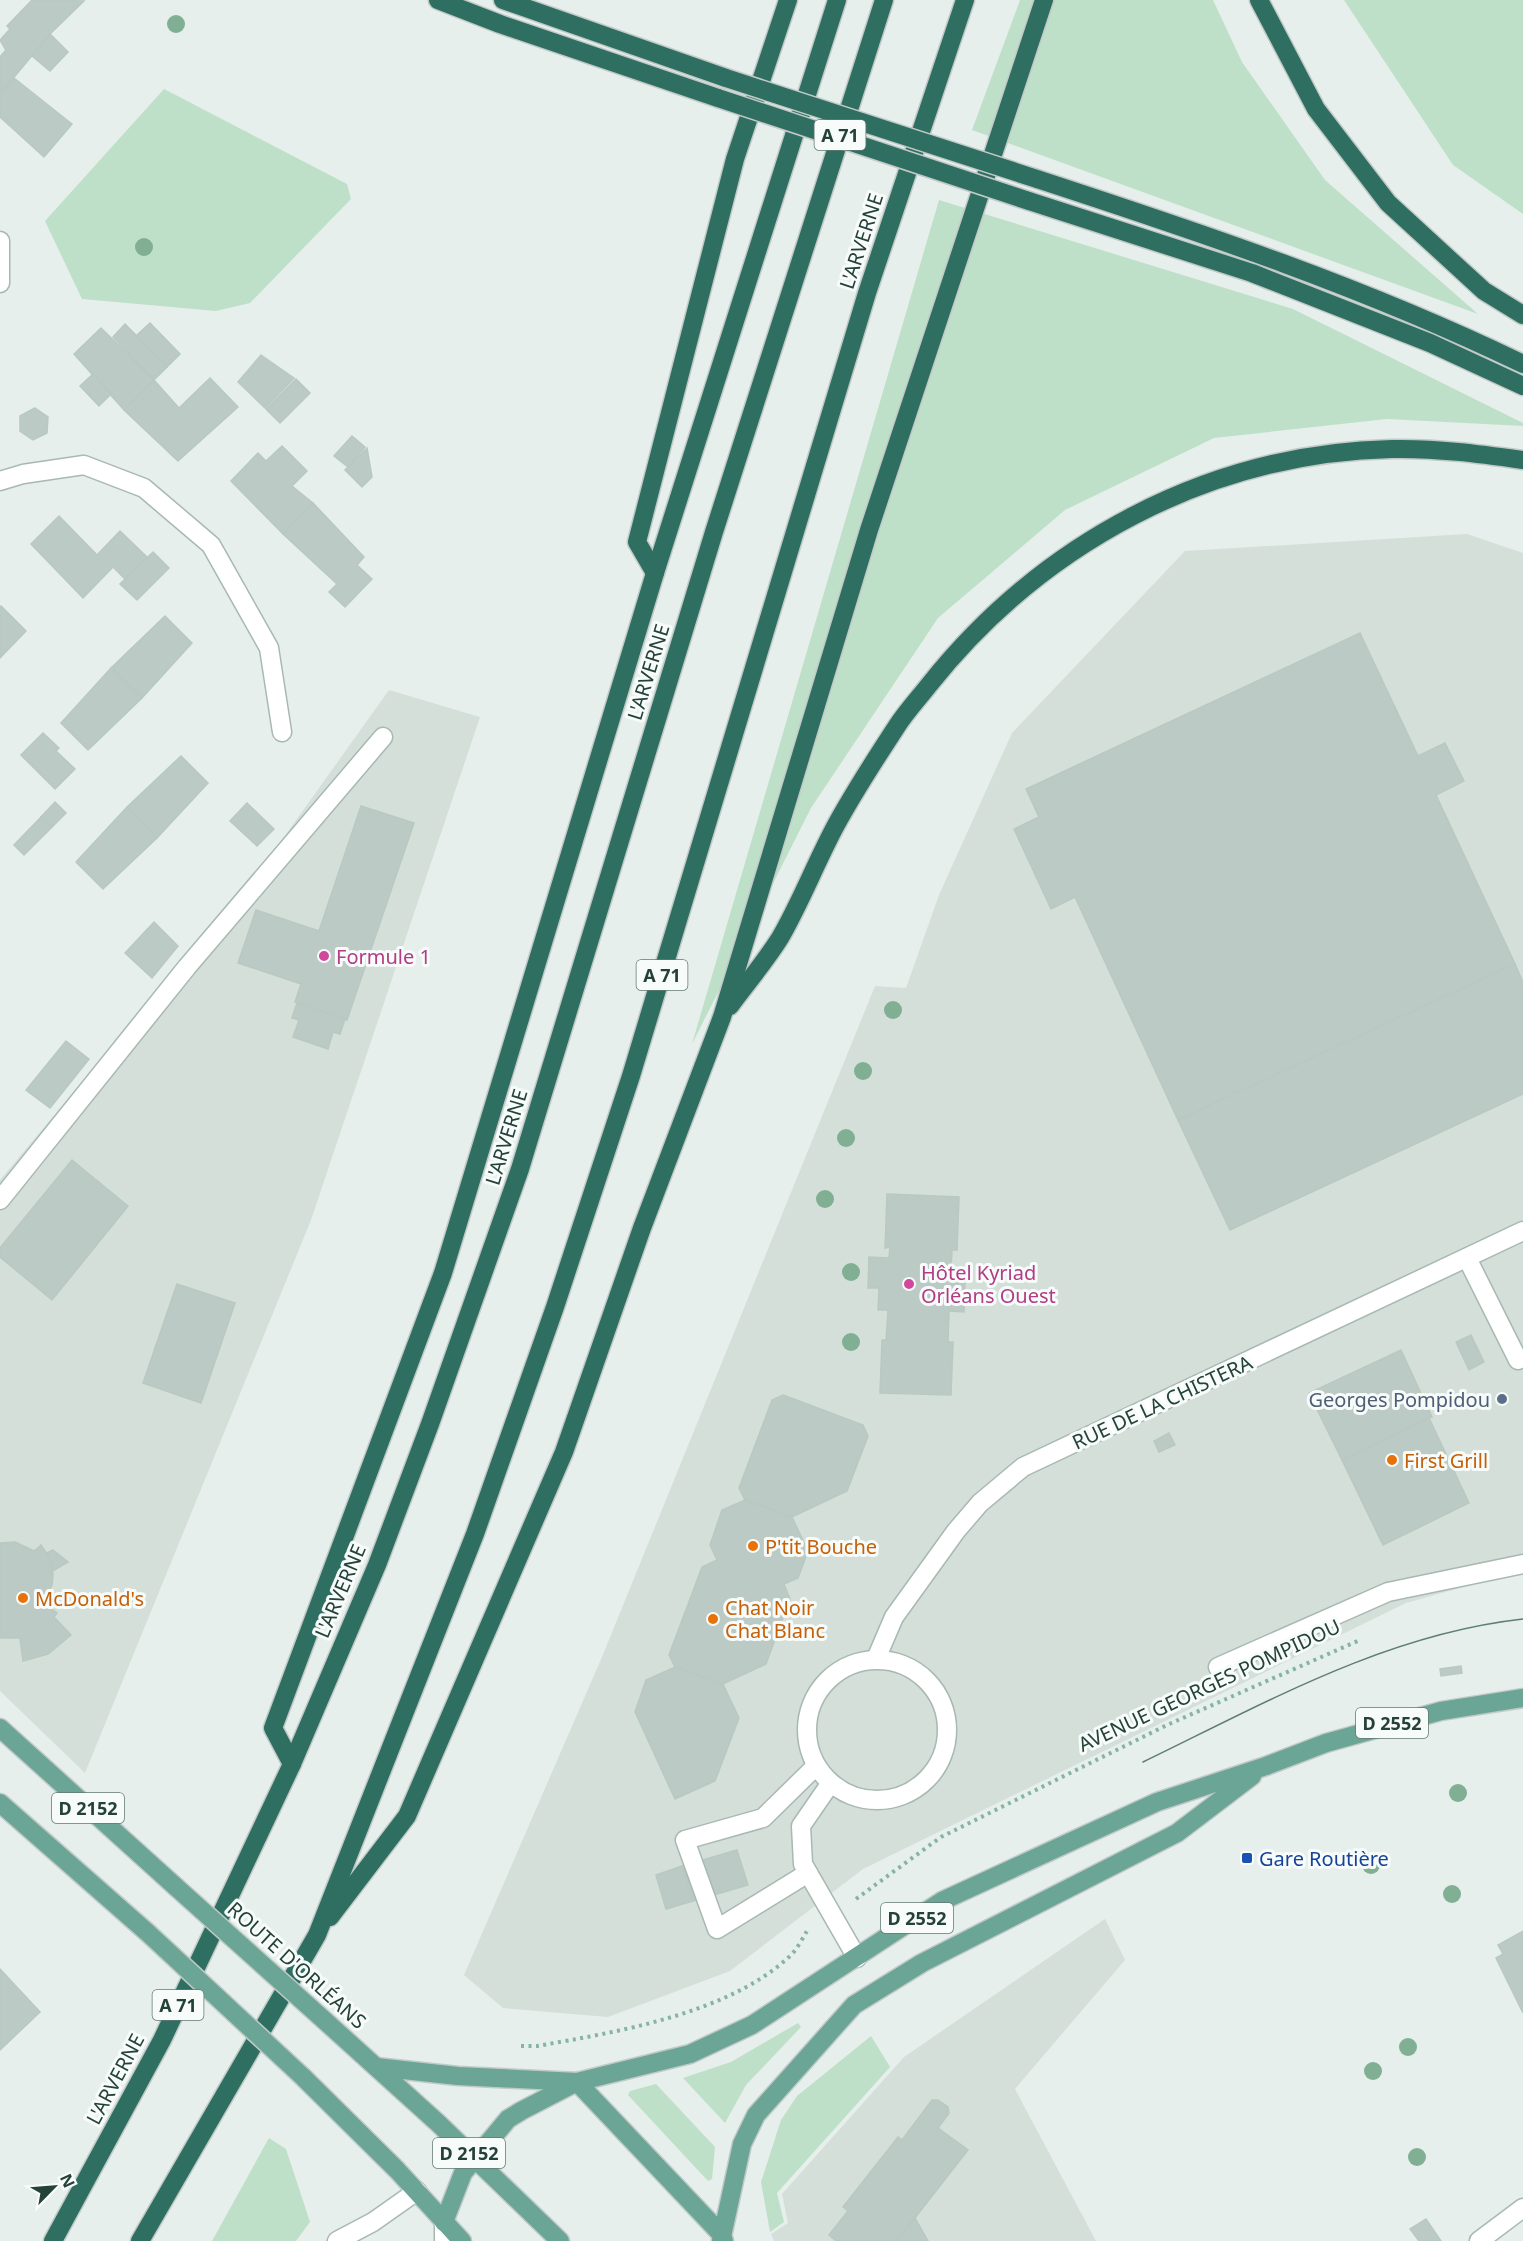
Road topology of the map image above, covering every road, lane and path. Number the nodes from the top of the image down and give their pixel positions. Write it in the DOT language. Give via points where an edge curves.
graph roads {
  1 [pos="438,0"];
  2 [pos="503,0"];
  3 [pos="788,0"];
  4 [pos="837,0"];
  5 [pos="884,0"];
  6 [pos="966,0"];
  7 [pos="1044,0"];
  8 [pos="1259,0"];
  9 [pos="0,241"];
  10 [pos="0,283"];
  11 [pos="1523,315"];
  12 [pos="1523,364"];
  13 [pos="1523,386"];
  14 [pos="1523,460"];
  15 [pos="0,481"];
  16 [pos="655,573"];
  17 [pos="282,732"];
  18 [pos="383,738"];
  19 [pos="722,1017"];
  20 [pos="0,1200"];
  21 [pos="1523,1231"];
  22 [pos="1467,1258"];
  23 [pos="1518,1360"];
  24 [pos="1523,1563"];
  25 [pos="1363,1639"];
  26 [pos="876,1659"];
  27 [pos="1218,1667"];
  28 [pos="1523,1698"];
  29 [pos="0,1728"];
  30 [pos="292,1764"];
  31 [pos="816,1766"];
  32 [pos="1266,1766"];
  33 [pos="830,1784"];
  34 [pos="0,1803"];
  35 [pos="808,1873"];
  36 [pos="868,1891"];
  37 [pos="809,1929"];
  38 [pos="317,1935"];
  39 [pos="856,1958"];
  40 [pos="519,2046"];
  41 [pos="376,2067"];
  42 [pos="577,2082"];
  43 [pos="473,2158"];
  44 [pos="417,2191"];
  45 [pos="1523,2208"];
  46 [pos="444,2222"];
  47 [pos="722,2239"];
  48 [pos="52,2241"];
  49 [pos="140,2241"];
  50 [pos="337,2241"];
  51 [pos="444,2241"];
  52 [pos="462,2241"];
  53 [pos="560,2241"];
  54 [pos="1479,2241"];
  1 -- 13 [label="highway, bridge" via="718,98 1252,273 1430,343"];
  2 -- 12 [label="highway, bridge" via="726,78 1248,250 1438,322"];
  3 -- 16 [label="highway" via="735,159 637,542"];
  4 -- 16 [label="highway"];
  5 -- 30 [label="highway, L'ARVERNE / A 71" via="714,532 494,1248 377,1565"];
  6 -- 38 [label="highway, L'ARVERNE / A 71" via="867,293 631,1076 562,1286 475,1534"];
  7 -- 19 [label="highway" via="869,530"];
  8 -- 11 [label="highway" via="1316,109 1388,203 1484,291"];
  9 -- 10 [label="street"];
  14 -- 19 [label="highway" via="1391,449 1312,457 1227,477 1165,500 1086,541 1026,586 963,643 898,724 837,824 780,938"];
  15 -- 17 [label="street" via="84,465 144,488 211,545 269,648"];
  16 -- 30 [label="highway" via="443,1273 273,1728"];
  18 -- 20 [label="street" via="187,967"];
  19 -- 38 [label="highway" via="642,1228 564,1452 406,1816"];
  21 -- 22 [label="street, RUE DE LA CHISTERA"];
  22 -- 23 [label="street"];
  22 -- 26 [label="street, RUE DE LA CHISTERA" via="1023,1467 980,1503 956,1531 894,1617"];
  24 -- 27 [label="street" via="1388,1592"];
  25 -- 36 [label="path, AVENUE GEORGES POMPIDOU" via="1167,1725 941,1837"];
  26 -- 31 [label="street" via="852,1664 831,1676 815,1696 807,1719 807,1743"];
  26 -- 33 [label="street" via="898,1663 919,1673 935,1689 945,1710 944,1755 932,1775 916,1790 895,1799 872,1801 850,1796"];
  28 -- 32 [label="main road, D 2552" via="1389,1724"];
  29 -- 41 [label="main road, ROUTE D'ORLÉANS / D 2152, bridge"];
  30 -- 48 [label="highway, L'ARVERNE / A 71" via="162,2040"];
  31 -- 33 [label="street"];
  31 -- 35 [label="street" via="763,1818 685,1840 717,1929"];
  32 -- 39 [label="main road, D 2552" via="1157,1802 942,1901"];
  32 -- 47 [label="main road, D 2552" via="1177,1833 922,1963 854,2005 756,2115 742,2144"];
  33 -- 35 [label="street" via="801,1826 803,1864"];
  34 -- 44 [label="main road, D 2152, bridge" via="303,2077"];
  35 -- 39 [label="street"];
  37 -- 40 [label="path" via="791,1956 750,1986 659,2022 537,2046"];
  38 -- 49 [label="highway, L'ARVERNE / A 71"];
  39 -- 42 [label="main road, D 2552" via="752,2025 690,2054"];
  41 -- 42 [label="main road"];
  41 -- 43 [label="main road, ROUTE D'ORLÉANS / D 2152"];
  42 -- 43 [label="main road" via="508,2119"];
  42 -- 47 [label="main road"];
  43 -- 46 [label="main road"];
  43 -- 53 [label="main road, ROUTE D'ORLÉANS / D 2152"];
  44 -- 46 [label="main road, D 2152"];
  44 -- 50 [label="street"];
  45 -- 54 [label="street"];
  46 -- 51 [label="street"];
  46 -- 52 [label="main road, D 2152"];
}
